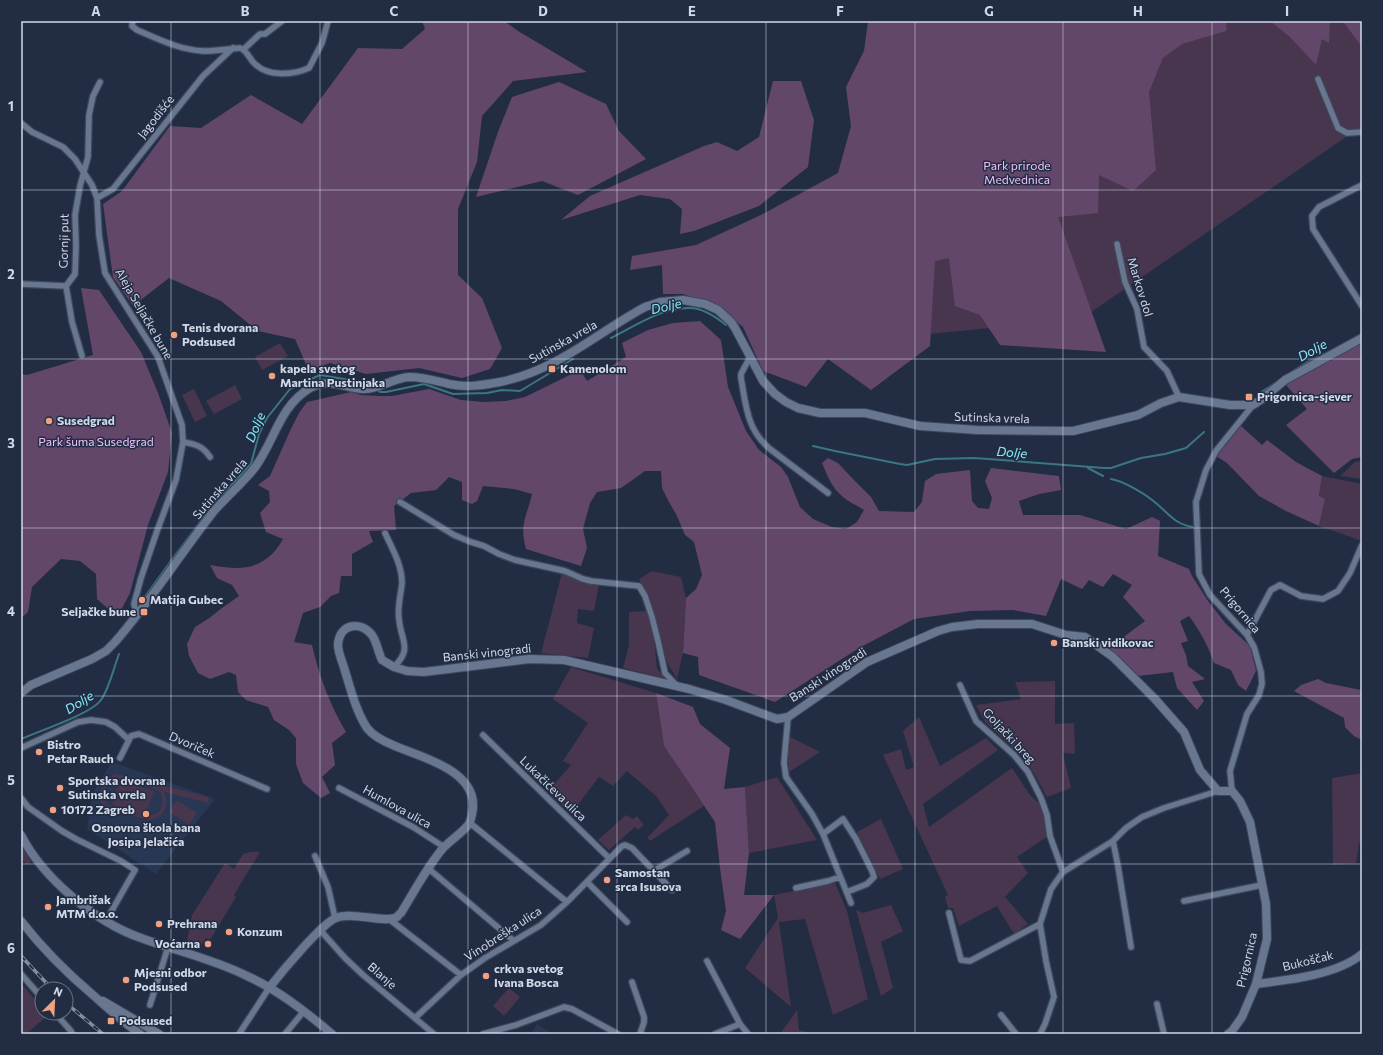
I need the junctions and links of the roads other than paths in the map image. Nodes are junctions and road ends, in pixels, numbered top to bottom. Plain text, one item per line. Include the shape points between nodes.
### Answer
1 (133, 21) edge
2 (282, 21) edge
3 (328, 21) edge
4 (232, 48) junction
5 (244, 49) junction
6 (1318, 79) dead end
7 (100, 82) dead end
8 (21, 123) edge
9 (1362, 132) edge
10 (84, 170) junction
11 (1362, 186) edge
12 (97, 198) junction
13 (1117, 244) dead end
14 (21, 284) edge
15 (66, 286) junction
16 (1362, 306) edge
17 (1362, 338) edge
18 (82, 356) dead end
19 (750, 357) junction
20 (1179, 397) junction
21 (1253, 405) junction
22 (183, 442) junction
23 (210, 457) dead end
24 (828, 493) dead end
25 (400, 502) dead end
26 (385, 533) dead end
27 (1362, 545) edge
28 (137, 615) junction
29 (1247, 635) junction
30 (394, 667) junction
31 (960, 685) dead end
32 (678, 686) junction
33 (21, 693) edge
34 (788, 717) junction
35 (483, 735) dead end
36 (129, 740) junction
37 (21, 748) edge
38 (120, 758) dead end
39 (339, 788) dead end
40 (267, 789) dead end
41 (1218, 791) junction
42 (1232, 791) junction
43 (21, 798) edge
44 (470, 823) junction
45 (823, 834) junction
46 (21, 835) edge
47 (1113, 841) junction
48 (444, 847) junction
49 (687, 851) dead end
50 (315, 856) dead end
51 (609, 858) junction
52 (429, 869) junction
53 (655, 870) junction
54 (1063, 872) junction
55 (840, 877) junction
56 (586, 882) junction
57 (1262, 885) junction
58 (796, 888) dead end
59 (672, 890) dead end
60 (847, 892) junction
61 (567, 902) junction
62 (1184, 902) dead end
63 (851, 903) dead end
64 (111, 912) dead end
65 (950, 913) dead end
66 (335, 918) junction
67 (389, 919) junction
68 (21, 921) edge
69 (627, 922) dead end
70 (1040, 924) junction
71 (320, 930) junction
72 (514, 941) junction
73 (168, 947) junction
74 (1131, 947) dead end
75 (1362, 954) edge
76 (707, 961) dead end
77 (21, 974) edge
78 (461, 975) junction
79 (632, 982) dead end
80 (1256, 984) junction
81 (268, 988) junction
82 (34, 989) edge
83 (94, 996) junction
84 (1157, 1004) dead end
85 (150, 1005) dead end
86 (304, 1011) junction
87 (1001, 1015) dead end
88 (415, 1018) junction
89 (62, 1021) edge
90 (740, 1024) junction
91 (72, 1034) edge
92 (140, 1034) edge
93 (159, 1034) edge
94 (239, 1034) edge
95 (285, 1034) edge
96 (332, 1034) edge
97 (434, 1034) edge
98 (483, 1034) edge
99 (618, 1034) edge
100 (640, 1034) edge
101 (715, 1034) edge
102 (748, 1034) edge
103 (1016, 1034) edge
104 (1040, 1034) edge
105 (1164, 1034) edge
106 (1228, 1034) edge

1 - 4 street via 132,26 137,30 177,46 205,51
2 - 5 street via 265,34 260,34
3 - 5 street via 318,53 306,70 274,73 262,70
4 - 5 street
4 - 12 street, Jagodišće via 203,76 113,189
6 - 9 street via 1338,128 1347,133
7 - 10 street, Gornji put via 93,96 89,116 88,157
8 - 10 street, Aleja Seljačke bune via 32,132 63,147
10 - 12 street, Aleja Seljačke bune
10 - 15 street, Gornji put via 75,215 75,274
11 - 16 street via 1319,207 1312,216 1314,229
12 - 22 street, Aleja Seljačke bune via 105,273 158,357 182,425
13 - 20 street, Markov dol via 1125,282 1138,309 1144,347 1167,371
14 - 15 street
15 - 18 street, Gornji put via 72,322
17 - 21 street via 1285,380
19 - 20 street, Sutinska vrela via 775,394 798,408 820,413 870,414 920,426 977,430 1073,431 1138,415
19 - 24 street via 741,378 754,432 766,446
19 - 28 street, Sutinska vrela via 731,322 718,310 699,302 674,300 645,307 550,366 500,382 465,386 411,377 368,389 334,383 319,384 292,402 255,468 215,511
20 - 21 street via 1230,405
21 - 29 street, Prigornica via 1216,451 1206,470 1196,502 1199,574 1210,595
22 - 23 street via 195,444 204,449
22 - 28 street, Aleja Seljačke bune via 176,480 139,584 134,604
25 - 32 street via 454,535 510,558 565,571 591,581 639,586 652,617 665,673
26 - 30 street via 397,560 402,581 398,618 405,651
27 - 29 street via 1350,573 1338,591 1323,599 1301,596 1280,585 1271,590
28 - 33 street via 115,642 101,654 30,685
29 - 42 street, Prigornica via 1254,647 1262,684 1259,695 1247,714 1230,772
30 - 32 street, Banski vinogradi via 424,672 529,659 564,660
30 - 44 street via 382,660 374,639 365,628 348,626 343,631 338,645 359,714 368,730 383,740 460,776 472,796
31 - 54 street, Goljački breg via 976,721 1014,755 1028,772 1047,815 1050,836
32 - 34 street, Banski vinogradi via 777,718
34 - 41 street, Banski vinogradi via 867,662 938,631 978,624 1032,624 1085,637 1113,657 1184,732 1200,770
34 - 45 street, Banski vinogradi via 784,763 786,777
35 - 51 street, Lukačićeva ulica
36 - 37 street via 115,726 91,720 78,722
36 - 38 street
36 - 40 street, Dvoriček via 131,736 139,734
39 - 48 street, Humlova ulica via 413,827
41 - 42 street
41 - 47 street via 1142,817
42 - 57 street, Prigornica via 1250,822
43 - 64 street via 28,807 62,831 135,870
44 - 48 street
44 - 61 street
45 - 55 street, Banski vinogradi
45 - 60 street via 843,819 872,871 874,877 867,884
46 - 73 street via 37,861 68,894 125,932
47 - 54 street
47 - 74 street
48 - 52 street
49 - 53 street
50 - 66 street via 328,887
51 - 53 street, Vinobreška ulica via 625,845 632,848
51 - 56 street, Vinobreška ulica
52 - 67 street via 401,913
52 - 72 street
53 - 59 street, Vinobreška ulica
54 - 70 street via 1051,889
55 - 58 street
55 - 60 street, Banski vinogradi
56 - 61 street, Vinobreška ulica
56 - 69 street
57 - 62 street
57 - 80 street, Prigornica via 1266,904 1267,939
60 - 63 street, Banski vinogradi
61 - 72 street, Vinobreška ulica via 538,927
65 - 70 street via 961,960 970,961
66 - 67 street via 346,915
66 - 71 street
67 - 78 street
68 - 83 street via 59,965
70 - 104 street via 1054,996
71 - 81 street
71 - 88 street, Blanje via 363,975
72 - 78 street, Vinobreška ulica
73 - 81 street via 232,969
73 - 85 street
75 - 80 street, Bukoščak via 1348,963 1326,971
76 - 90 street
77 - 82 street
78 - 88 street, Vinobreška ulica
79 - 100 street via 644,1017
80 - 106 street, Prigornica via 1242,1017
81 - 86 street
81 - 94 street
83 - 92 street via 116,1017
83 - 93 street
84 - 105 street
86 - 95 street
86 - 96 street
87 - 103 street
88 - 97 street, Blanje
89 - 91 street
90 - 101 street
90 - 102 street
98 - 99 street via 564,1007

